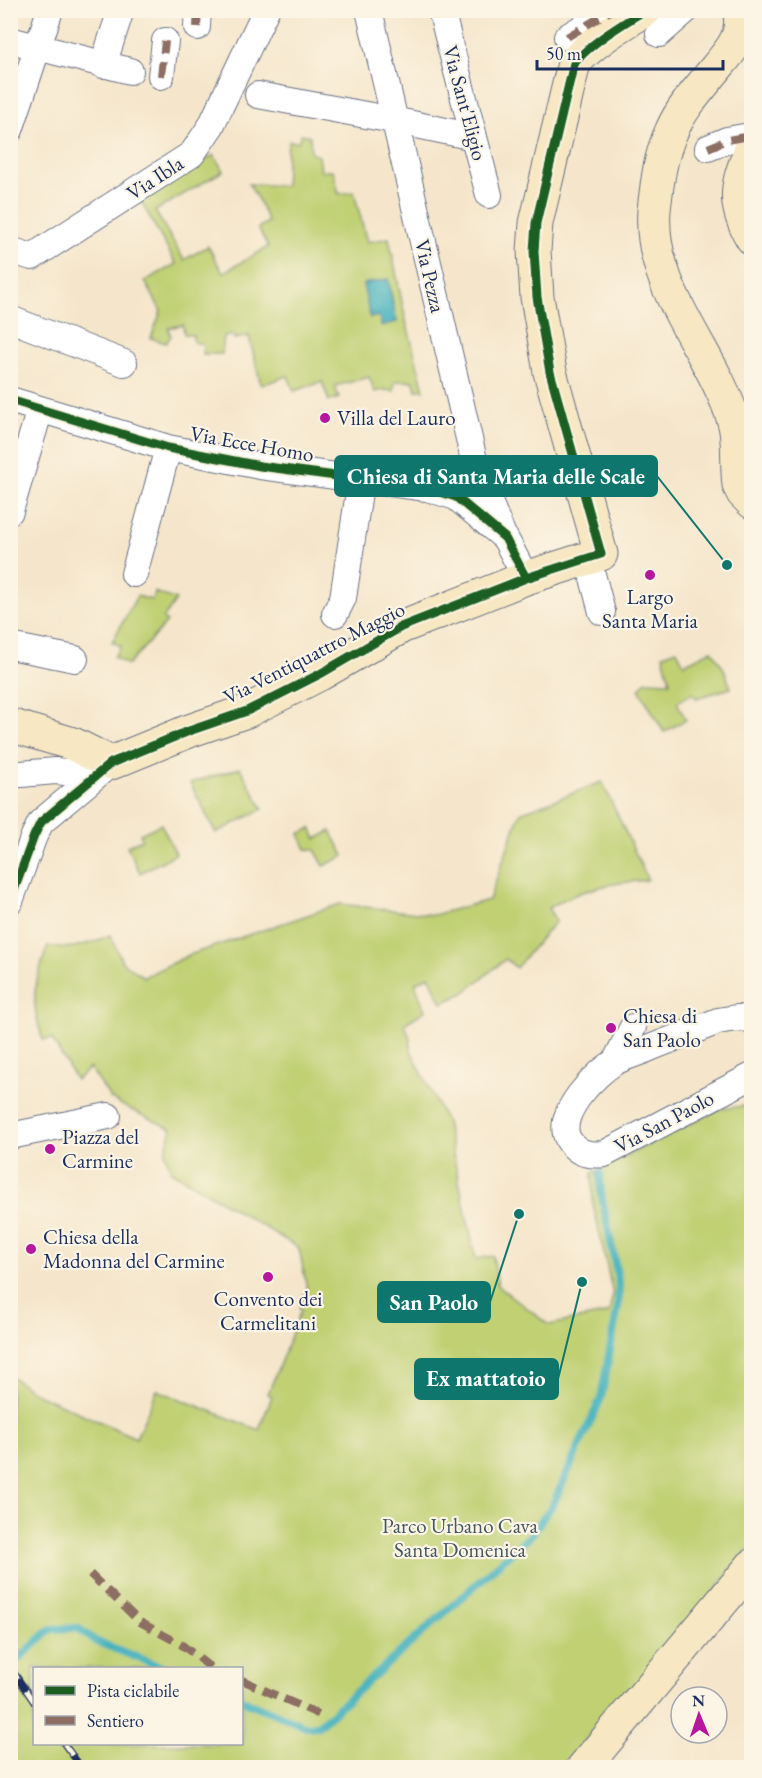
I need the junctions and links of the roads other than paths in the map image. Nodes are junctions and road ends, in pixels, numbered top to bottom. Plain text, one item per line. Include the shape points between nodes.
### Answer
1 (50, 10) edge
2 (121, 10) edge
3 (266, 10) edge
4 (369, 10) edge
5 (441, 10) edge
6 (612, 10) edge
7 (686, 10) edge
8 (739, 10) edge
9 (652, 22) edge
10 (567, 37) dead end
11 (10, 40) edge
12 (165, 41) dead end
13 (37, 47) junction
14 (103, 65) junction
15 (130, 70) dead end
16 (161, 76) dead end
17 (258, 94) dead end
18 (393, 120) junction
19 (10, 129) edge
20 (474, 137) junction
21 (748, 142) edge
22 (708, 148) dead end
23 (489, 195) dead end
24 (752, 238) edge
25 (10, 250) edge
26 (10, 319) edge
27 (124, 363) dead end
28 (10, 400) edge
29 (40, 409) junction
30 (168, 448) junction
31 (361, 479) junction
32 (752, 502) edge
33 (10, 511) edge
34 (505, 538) junction
35 (594, 557) junction
36 (134, 574) dead end
37 (526, 578) junction
38 (602, 612) dead end
39 (335, 614) dead end
40 (10, 646) edge
41 (75, 659) dead end
42 (10, 725) edge
43 (103, 769) junction
44 (10, 775) edge
45 (10, 901) edge
46 (752, 1019) edge
47 (633, 1028) dead end
48 (615, 1062) junction
49 (752, 1076) edge
50 (108, 1116) dead end
51 (10, 1136) edge
52 (752, 1566) edge
53 (584, 1767) edge

1 - 13 street
2 - 14 street
3 - 25 street, Via Ibla via 211,126 192,154 32,257
4 - 18 street, Via Pezza
5 - 20 street, Via Sant'Eligio
6 - 10 street
7 - 9 street
8 - 32 street via 740,33 733,47 672,130 660,167 654,213 662,273 716,375 735,423 739,485
9 - 35 street via 600,39 574,63 535,232 537,297 550,372
11 - 13 street
12 - 16 street
13 - 14 street
13 - 19 street
14 - 15 street
17 - 18 street
18 - 20 street
18 - 34 street, Via Pezza via 477,473
20 - 23 street, Via Sant'Eligio
21 - 22 street via 727,141
21 - 24 street via 737,198 742,221
26 - 27 street
28 - 29 street, Via Ecce Homo
29 - 30 street, Via Ecce Homo
29 - 33 street
30 - 31 street, Via Ecce Homo via 260,466
30 - 36 street
31 - 34 street, Via Ecce Homo via 427,488 456,497
31 - 39 street via 343,598
34 - 37 street, Via Ecce Homo
35 - 37 street, Via Ventiquattro Maggio
35 - 38 street
37 - 43 street, Via Ventiquattro Maggio via 401,627 247,711 189,730
40 - 41 street
42 - 43 street via 73,744
43 - 44 street
43 - 45 street via 41,822
46 - 48 street via 718,1021
47 - 48 street
48 - 49 street, Via San Paolo via 586,1088 567,1114 566,1133 576,1149 585,1154 604,1154
50 - 51 street
52 - 53 street

